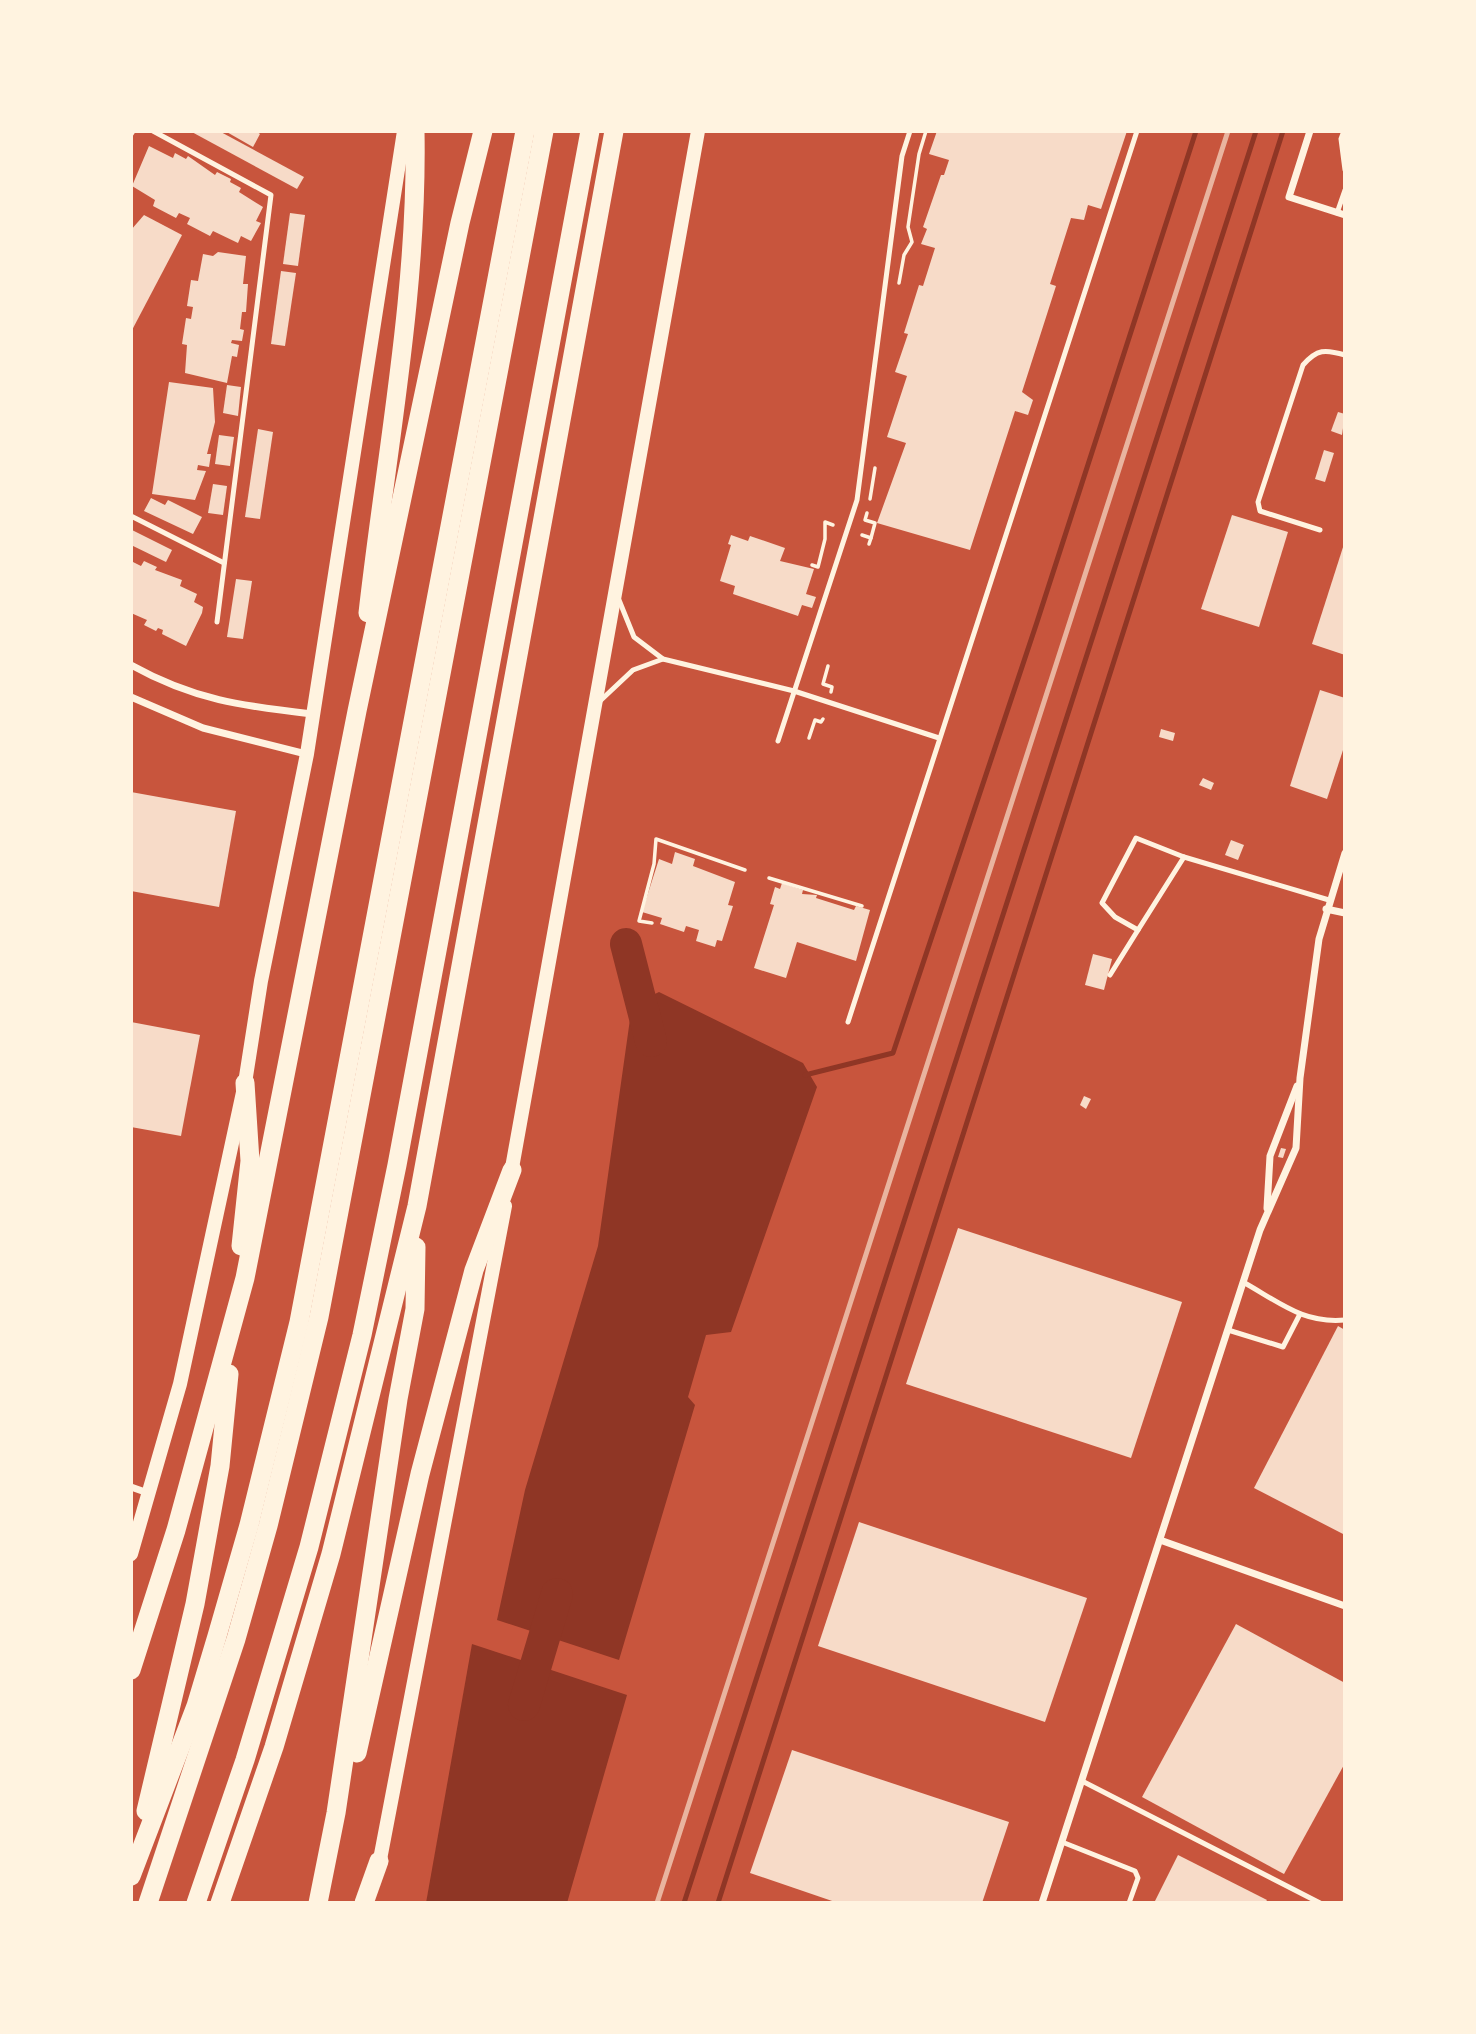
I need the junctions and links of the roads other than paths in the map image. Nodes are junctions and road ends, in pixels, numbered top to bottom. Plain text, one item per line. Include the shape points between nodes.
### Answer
1 (153, 131) edge
2 (404, 131) edge
3 (415, 131) edge
4 (483, 131) edge
5 (525, 131) edge
6 (544, 131) edge
7 (590, 131) edge
8 (614, 131) edge
9 (698, 131) edge
10 (910, 131) edge
11 (1137, 131) edge
12 (1310, 131) edge
13 (1344, 131) edge
14 (1345, 170) edge
15 (1345, 190) edge
16 (1341, 214) edge
17 (1345, 355) edge
18 (131, 516) edge
19 (1320, 530) dead end
20 (224, 563) junction
21 (616, 593) junction
22 (217, 622) dead end
23 (663, 659) junction
24 (131, 665) edge
25 (794, 691) junction
26 (131, 697) edge
27 (595, 706) junction
28 (357, 711) junction
29 (312, 714) junction
30 (939, 738) junction
31 (778, 741) dead end
32 (307, 754) junction
33 (1345, 853) edge
34 (1185, 857) junction
35 (1329, 900) junction
36 (1326, 909) junction
37 (1345, 913) edge
38 (1138, 930) junction
39 (1110, 975) dead end
40 (848, 1022) dead end
41 (1300, 1079) junction
42 (245, 1083) junction
43 (512, 1170) junction
44 (417, 1206) junction
45 (1266, 1212) junction
46 (1243, 1282) junction
47 (1300, 1314) junction
48 (1345, 1320) edge
49 (1228, 1330) junction
50 (131, 1487) edge
51 (149, 1493) junction
52 (135, 1525) edge
53 (1160, 1540) junction
54 (131, 1554) edge
55 (1345, 1606) edge
56 (131, 1670) edge
57 (1082, 1781) junction
58 (336, 1813) junction
59 (1062, 1842) junction
60 (379, 1861) junction
61 (132, 1873) edge
62 (148, 1903) edge
63 (196, 1903) edge
64 (220, 1903) edge
65 (318, 1903) edge
66 (364, 1903) edge
67 (373, 1903) edge
68 (1042, 1903) edge
69 (1129, 1903) edge
70 (1320, 1903) edge

1 - 20 lane via 271,195
2 - 29 main road
3 - 28 highway via 416,176 398,389
4 - 28 highway
5 - 61 highway via 296,1335 217,1636
6 - 62 highway via 319,1317 236,1639
7 - 63 highway via 362,1335 280,1648
8 - 44 highway
9 - 21 main road
10 - 25 lane via 902,156 857,500
11 - 30 lane
12 - 16 street via 1289,197
13 - 14 lane
15 - 16 lane
17 - 19 lane via 1326,349 1314,353 1303,365 1258,502 1260,511
18 - 20 lane
20 - 22 lane
21 - 23 lane via 634,637
21 - 27 main road
23 - 25 lane
23 - 27 lane via 633,670
24 - 29 street via 209,700
25 - 30 lane
25 - 31 lane
26 - 32 street via 203,728
27 - 43 main road
28 - 56 highway via 245,1278 176,1530
29 - 32 main road
30 - 40 lane
32 - 42 main road
33 - 35 street
34 - 35 lane
34 - 38 lane
34 - 38 lane via 1136,838 1102,903
35 - 36 street
36 - 37 street
36 - 41 street
38 - 39 lane
41 - 45 street via 1273,1142
41 - 45 street via 1296,1148
42 - 51 main road via 180,1384
42 - 61 highway via 250,1161 220,1466 195,1604
43 - 58 highway via 474,1270 420,1474 357,1755
43 - 60 main road
44 - 58 highway via 415,1309
44 - 64 highway via 331,1555 274,1747
45 - 46 street
46 - 47 lane
46 - 49 street
47 - 48 lane via 1320,1322
47 - 49 lane via 1283,1347
49 - 53 street
50 - 51 street
51 - 52 main road
52 - 54 main road
53 - 55 street
53 - 57 street
57 - 59 street
57 - 70 lane
58 - 65 highway
59 - 68 street
59 - 69 lane via 1135,1871 1138,1878
60 - 66 highway
60 - 67 main road

